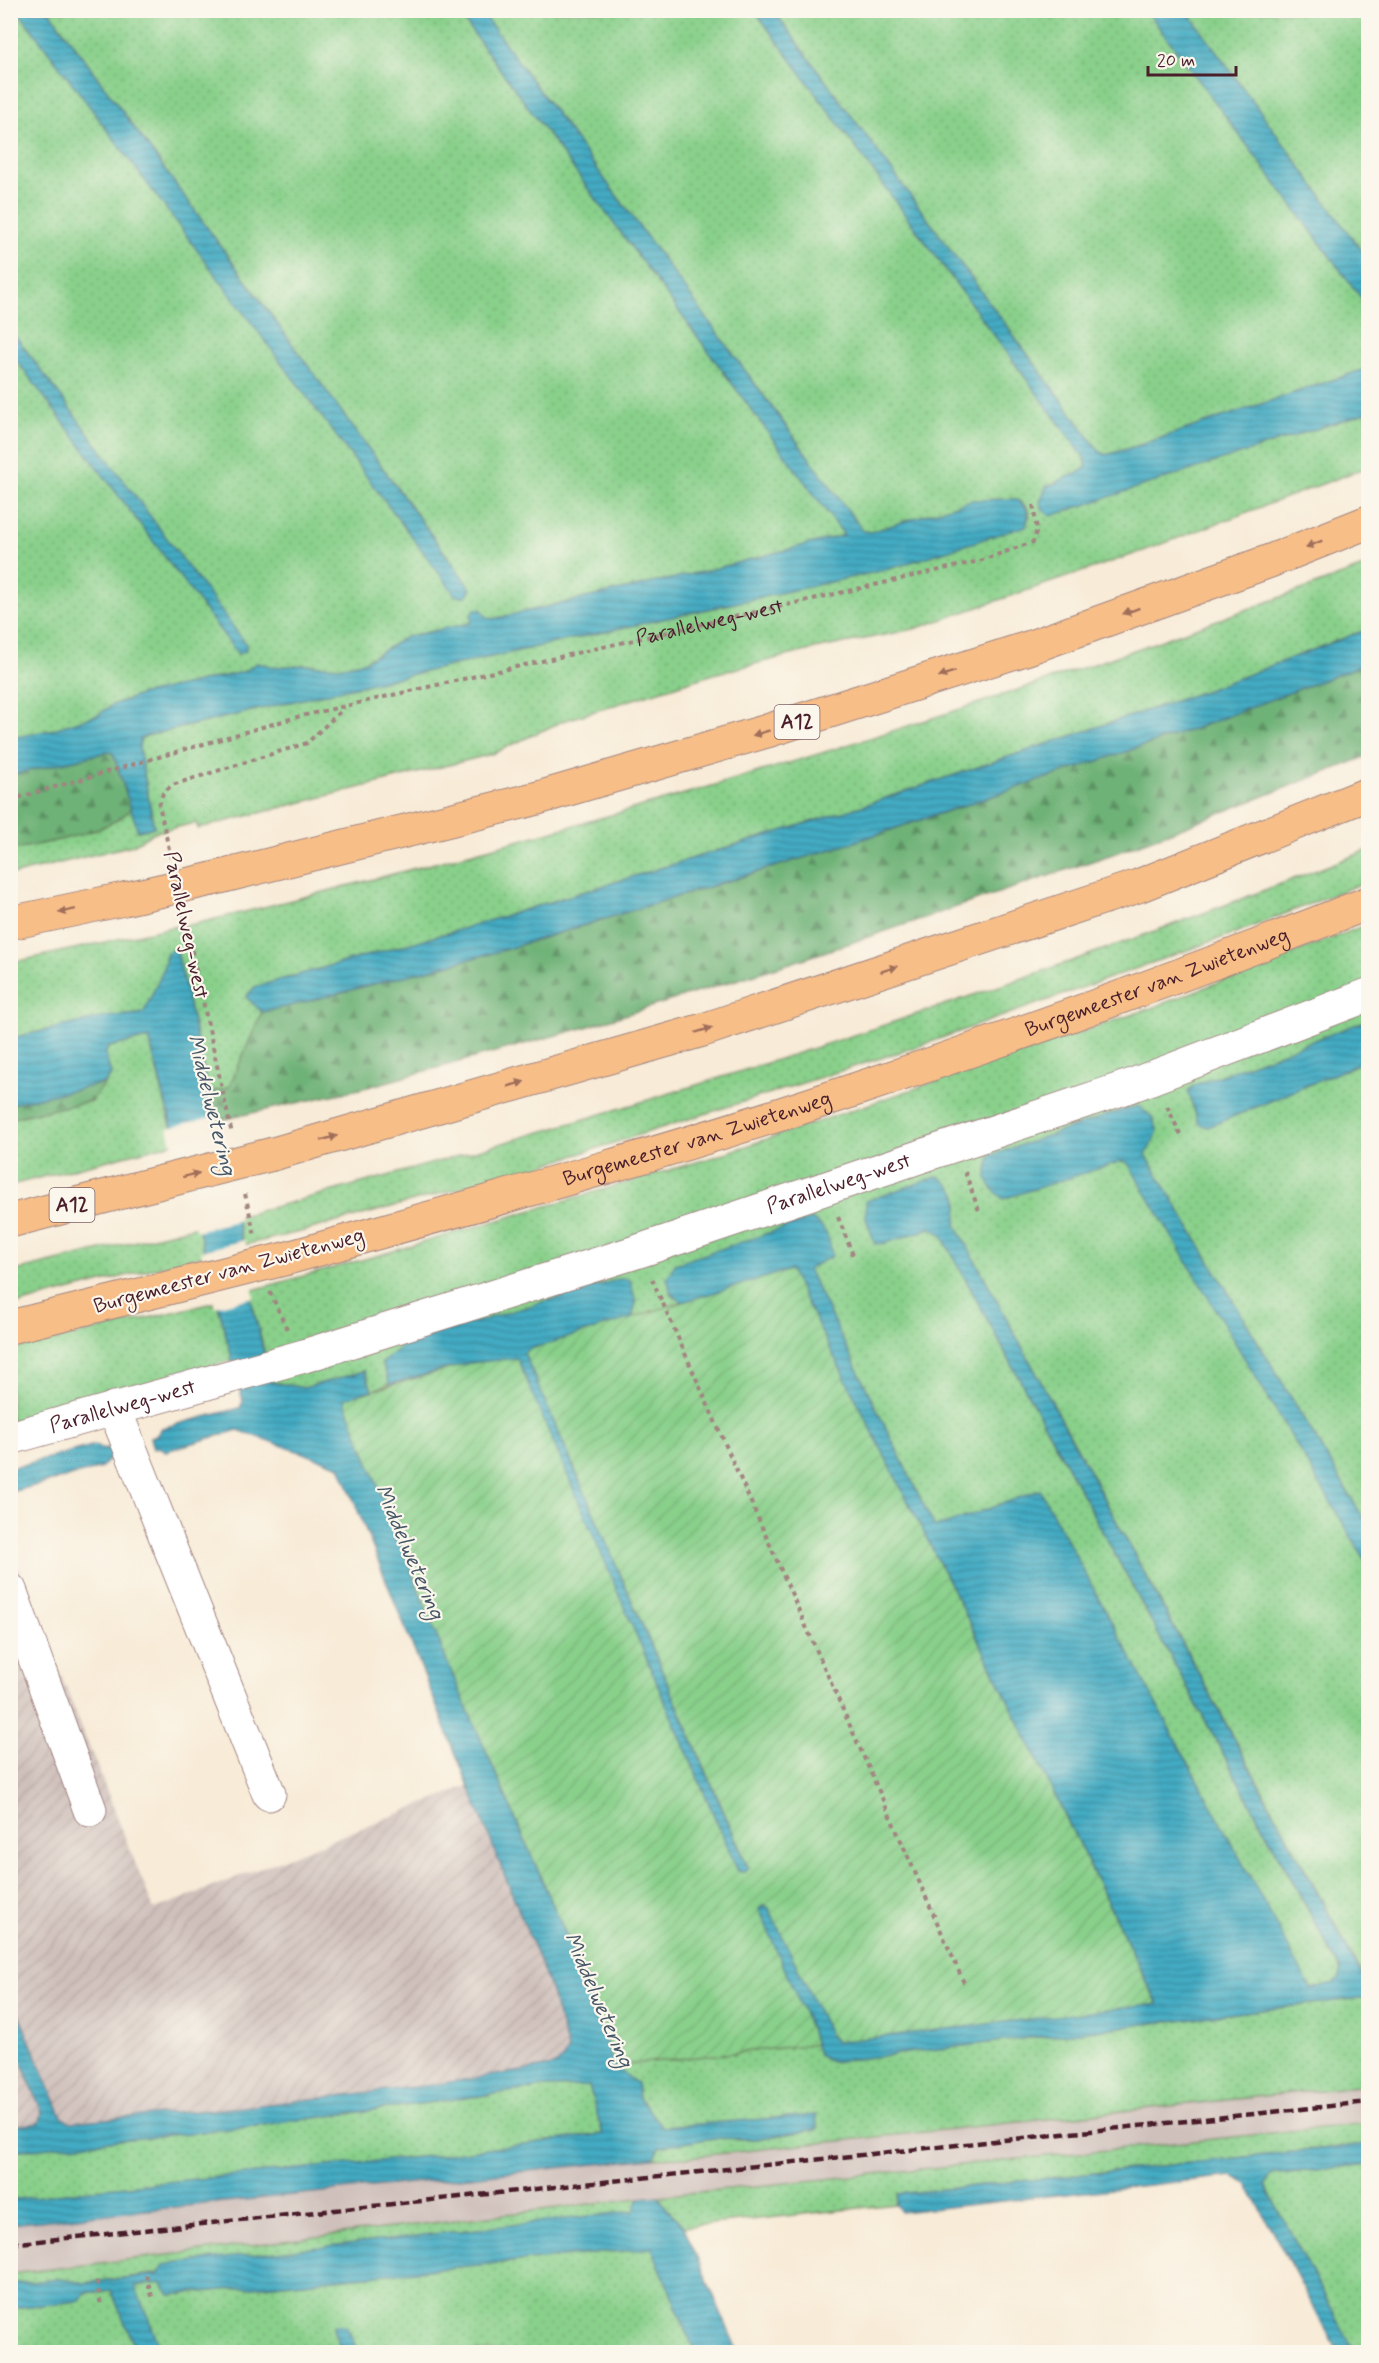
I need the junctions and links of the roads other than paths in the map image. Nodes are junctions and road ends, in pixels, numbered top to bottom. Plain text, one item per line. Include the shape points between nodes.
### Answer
1 (1368, 522) edge
2 (1368, 794) edge
3 (1368, 903) edge
4 (10, 923) edge
5 (1368, 995) edge
6 (10, 1221) edge
7 (10, 1328) edge
8 (114, 1408) junction
9 (10, 1438) edge
10 (10, 1590) edge
11 (269, 1794) dead end
12 (90, 1810) dead end

1 -> 4 main road, A12, bridge via 1028,648 767,731 538,798 212,879
6 -> 2 main road, A12, bridge via 273,1154 703,1030 1138,886
3 - 7 main road, Burgemeester van Zwietenweg, bridge via 1070,1015 814,1103 288,1258
5 - 8 street, Parallelweg-west via 1130,1086 639,1251 294,1359
8 - 9 street, Parallelweg-west
8 - 11 street
10 - 12 street

